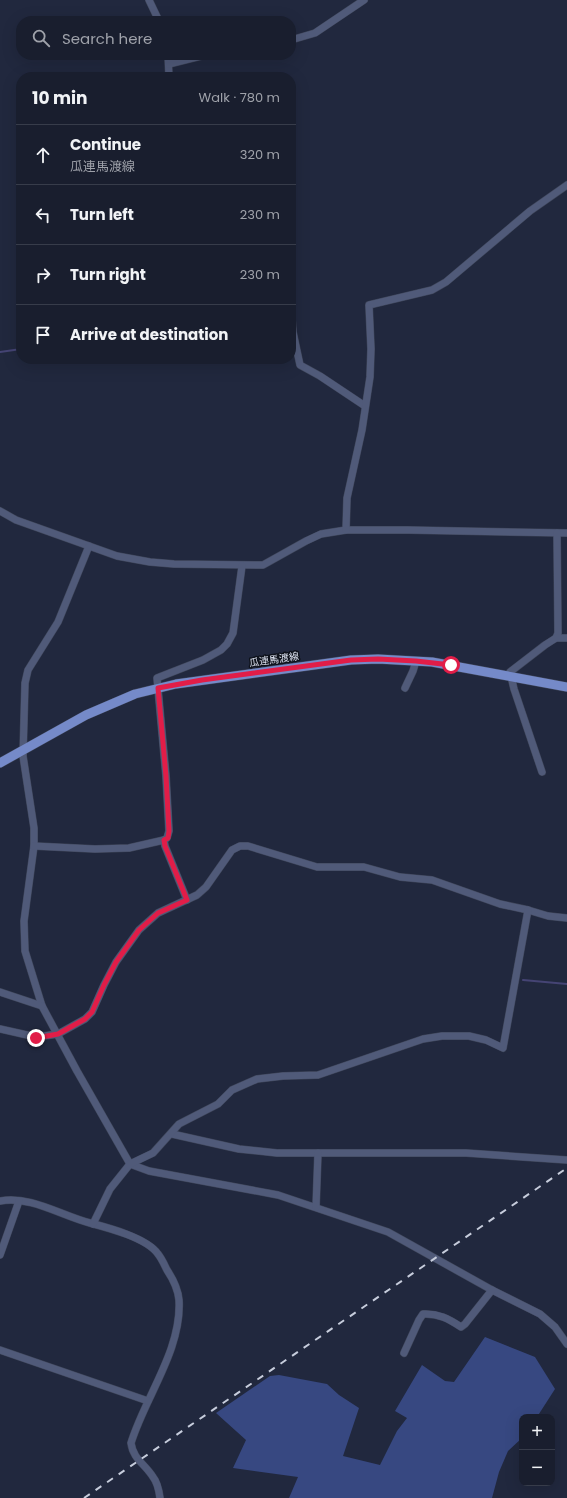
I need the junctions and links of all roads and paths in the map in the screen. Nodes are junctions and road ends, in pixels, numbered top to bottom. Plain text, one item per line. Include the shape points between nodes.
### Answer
1 (149, 0) edge
2 (364, 0) edge
3 (157, 16) edge
4 (296, 39) edge
5 (169, 60) edge
6 (185, 60) edge
7 (169, 64) junction
8 (169, 72) edge
9 (567, 185) edge
10 (296, 346) edge
11 (365, 406) junction
12 (0, 511) edge
13 (346, 530) junction
14 (557, 532) junction
15 (567, 533) edge
16 (89, 546) junction
17 (242, 566) junction
18 (556, 638) junction
19 (567, 638) edge
20 (416, 661) junction
21 (512, 676) junction
22 (567, 687) edge
23 (158, 688) junction
24 (405, 688) dead end
25 (24, 750) junction
26 (0, 763) edge
27 (542, 772) dead end
28 (164, 840) junction
29 (34, 846) junction
30 (187, 900) junction
31 (528, 910) junction
32 (567, 918) edge
33 (0, 992) edge
34 (42, 1006) junction
35 (0, 1029) edge
36 (58, 1034) junction
37 (172, 1134) junction
38 (318, 1154) junction
39 (567, 1160) edge
40 (130, 1164) junction
41 (0, 1201) edge
42 (19, 1201) junction
43 (316, 1207) junction
44 (93, 1224) junction
45 (0, 1255) edge
46 (492, 1290) junction
47 (567, 1344) edge
48 (0, 1350) edge
49 (404, 1353) dead end
50 (148, 1401) junction
51 (160, 1498) edge

1 - 3 street
2 - 4 street via 315,33
5 - 7 street
6 - 7 street
7 - 8 street
9 - 11 street via 530,211 446,282 432,290 369,306 370,377
10 - 11 street via 300,365
11 - 13 street via 348,498
12 - 16 street via 16,520
13 - 14 street
13 - 17 street via 316,536 263,565
14 - 15 street
14 - 18 street
16 - 17 street via 116,556 150,562
16 - 25 street via 58,622 28,670 25,682
17 - 23 street via 233,633 227,644 203,660 157,678
18 - 19 street
18 - 21 street via 510,672
20 - 21 main road, 瓜連馬渡線
20 - 23 main road, 瓜連馬渡線 via 351,660
20 - 24 street
21 - 22 main road, 瓜連馬渡線
21 - 27 street via 514,690
23 - 25 main road, 瓜連馬渡線 via 107,705
23 - 28 street via 169,831 168,838
25 - 26 main road, 瓜連馬渡線
25 - 29 street via 23,766 34,828
28 - 29 street via 129,848
28 - 30 street
29 - 34 street via 24,921 26,951
30 - 31 street via 206,887 232,850 248,846 317,867 364,867 400,877 432,880 500,904
30 - 36 street via 158,913 139,930 116,962 92,1012 85,1019
31 - 32 street
31 - 37 street via 503,1048 469,1036 442,1036 423,1039 318,1075 258,1079 232,1090 218,1104 179,1124
33 - 34 street
34 - 36 street
35 - 36 street via 36,1038
36 - 40 street
37 - 38 street via 239,1149
37 - 40 street via 153,1153
38 - 39 street via 466,1153
38 - 43 street
40 - 43 street via 149,1171 278,1195
40 - 44 street via 110,1189
41 - 42 street
42 - 44 street via 38,1204
42 - 45 street
43 - 46 street via 388,1232
44 - 50 street via 124,1233 148,1244 158,1253 174,1281 179,1299 178,1319 171,1349
46 - 47 street via 540,1314 555,1327
46 - 49 street via 461,1327 448,1318 431,1313 423,1314
48 - 50 street
50 - 51 street via 131,1443 139,1461 155,1478

